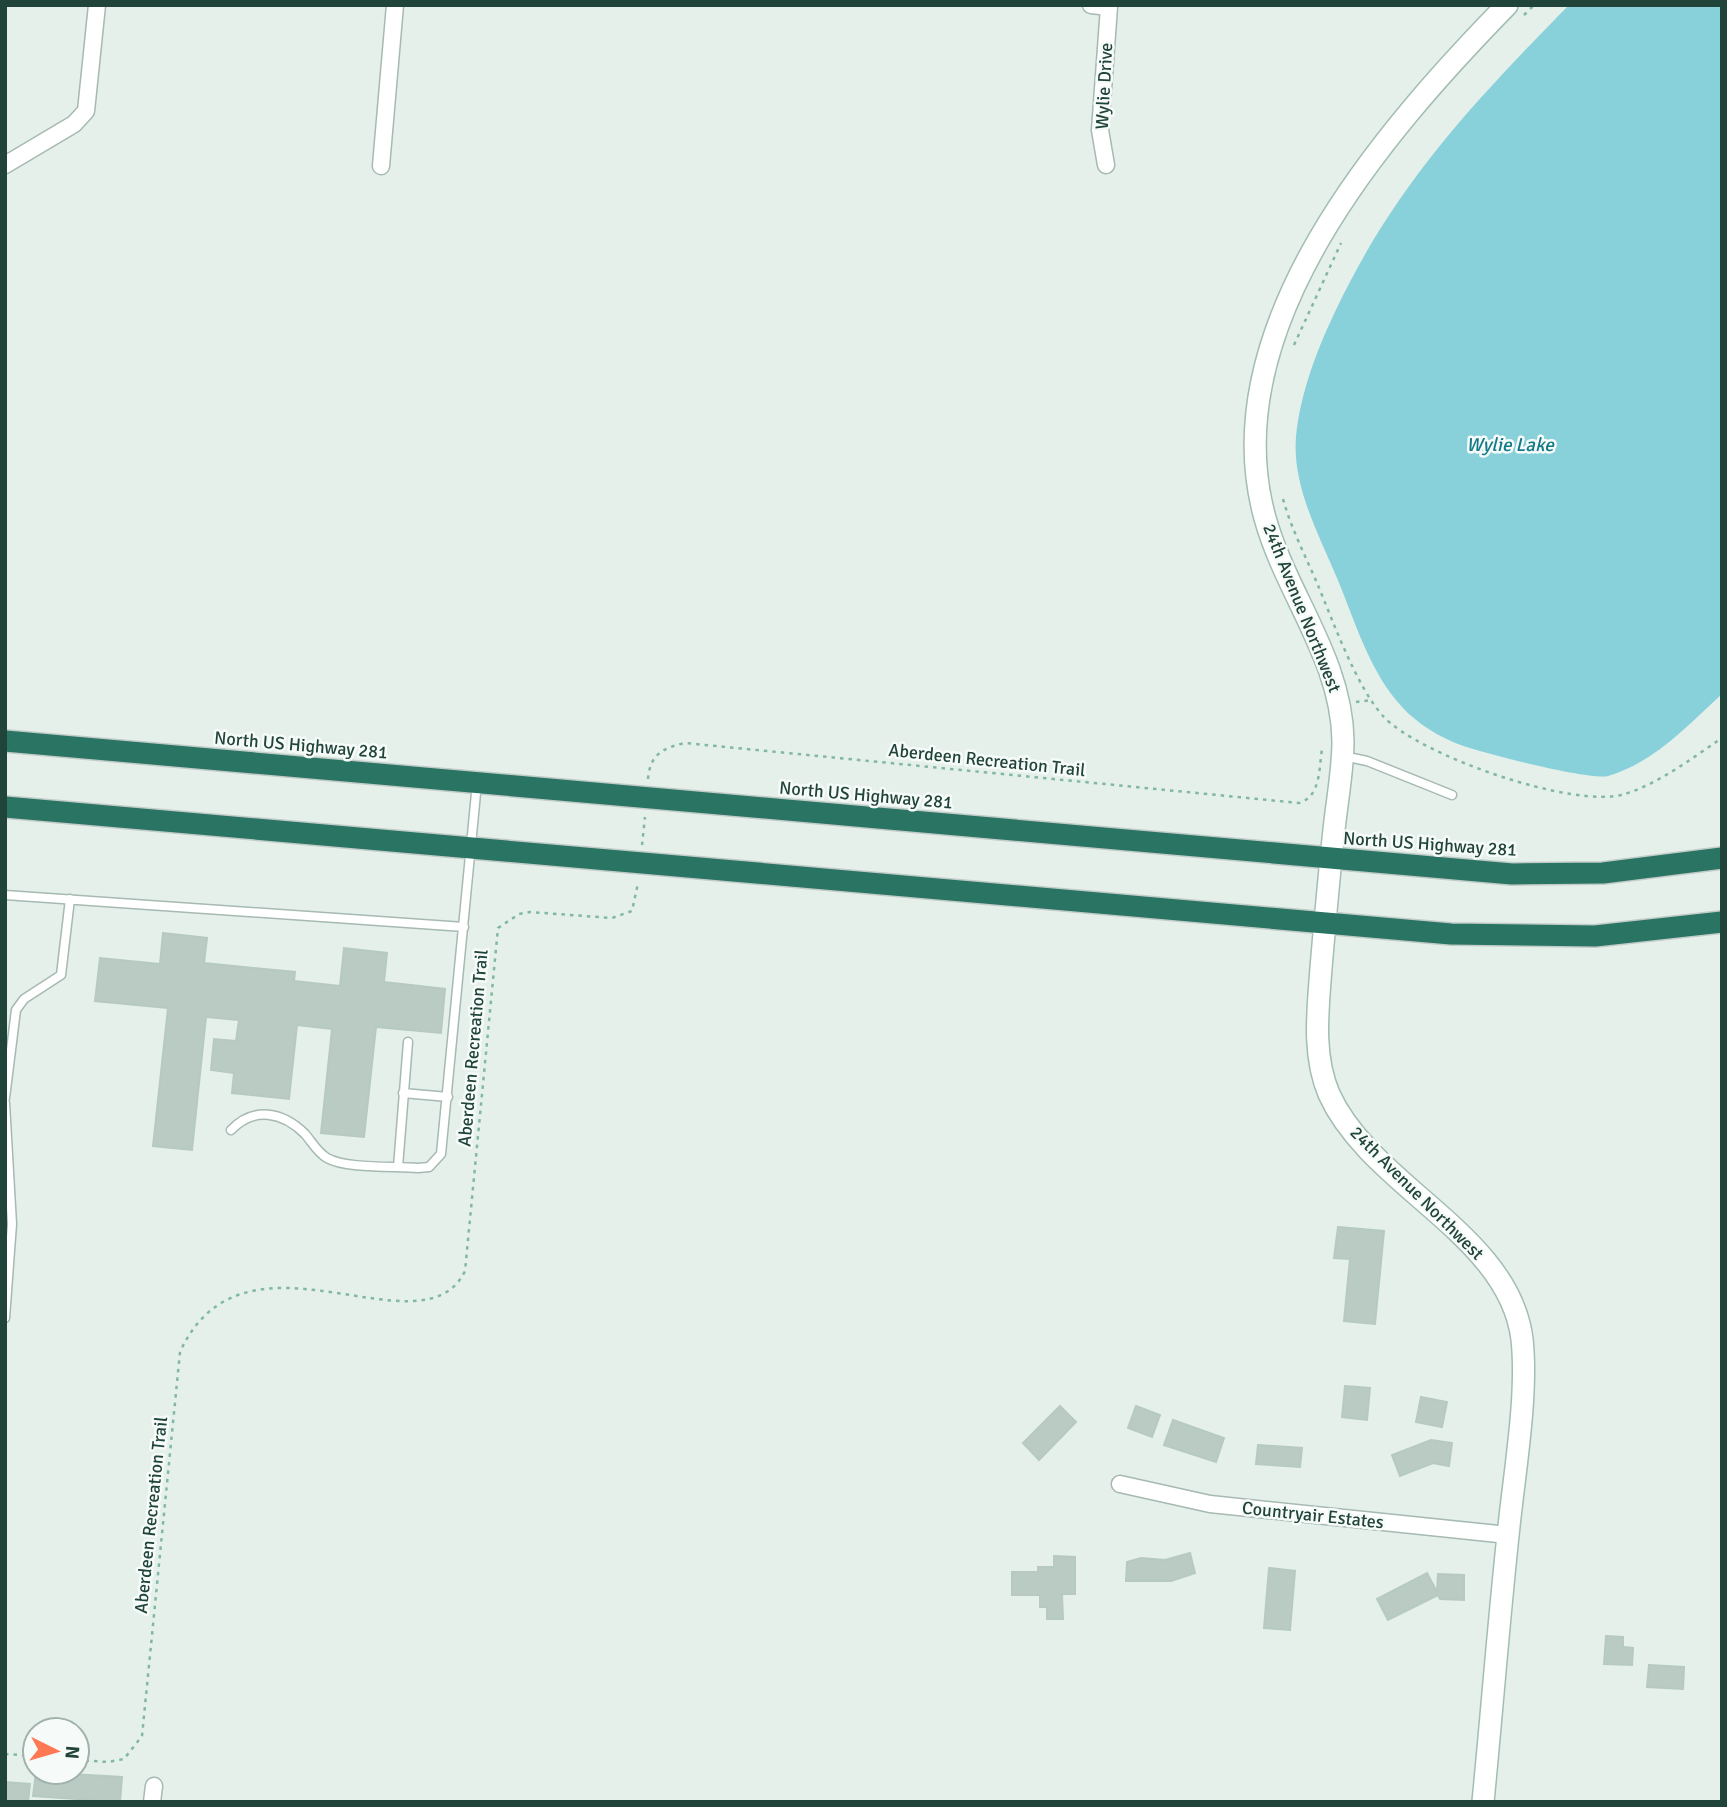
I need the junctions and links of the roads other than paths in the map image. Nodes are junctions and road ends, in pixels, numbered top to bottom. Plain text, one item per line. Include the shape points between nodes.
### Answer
1 (97, 5) edge
2 (395, 5) edge
3 (1091, 5) edge
4 (1109, 7) edge
5 (1513, 13) edge
6 (5, 165) edge
7 (1107, 165) dead end
8 (381, 166) dead end
9 (5, 741) edge
10 (1342, 756) junction
11 (477, 783) junction
12 (1452, 795) dead end
13 (5, 807) edge
14 (471, 848) junction
15 (1722, 858) edge
16 (1331, 860) junction
17 (5, 895) edge
18 (69, 900) junction
19 (1722, 922) edge
20 (1325, 924) junction
21 (464, 927) junction
22 (408, 1042) dead end
23 (403, 1093) junction
24 (448, 1097) junction
25 (5, 1100) edge
26 (231, 1130) dead end
27 (398, 1167) junction
28 (5, 1318) edge
29 (1120, 1484) dead end
30 (1508, 1535) junction
31 (1483, 1802) edge

1 - 6 street via 86,111 74,124
2 - 8 street
3 - 4 street
4 - 7 street, Wylie Drive via 1100,130
5 - 10 main road, 24th Avenue Northwest via 1402,118 1324,230 1275,337 1257,403 1255,471 1264,515 1322,649 1340,703
9 - 11 highway, North US Highway 281
10 - 12 lane via 1367,761
10 - 16 main road, 24th Avenue Northwest
11 - 14 lane
11 - 16 highway, North US Highway 281
13 - 14 highway
14 - 20 highway
14 - 21 lane
15 - 16 highway, North US Highway 281 via 1602,873 1512,874
16 - 20 main road, 24th Avenue Northwest
17 - 18 lane
18 - 21 lane
18 - 25 lane via 61,975 24,999 16,1010
19 - 20 highway via 1595,936 1505,937
20 - 30 main road, 24th Avenue Northwest via 1317,1023 1321,1072 1330,1096 1360,1140 1489,1265 1509,1297 1519,1326 1522,1379
21 - 24 lane
22 - 23 lane
23 - 24 lane
23 - 27 lane
24 - 27 lane via 441,1154 429,1167
25 - 28 lane via 12,1224
26 - 27 lane via 240,1120 261,1113 280,1116 295,1124 327,1159
29 - 30 street, Countryair Estates via 1210,1504
30 - 31 main road, 24th Avenue Northwest

